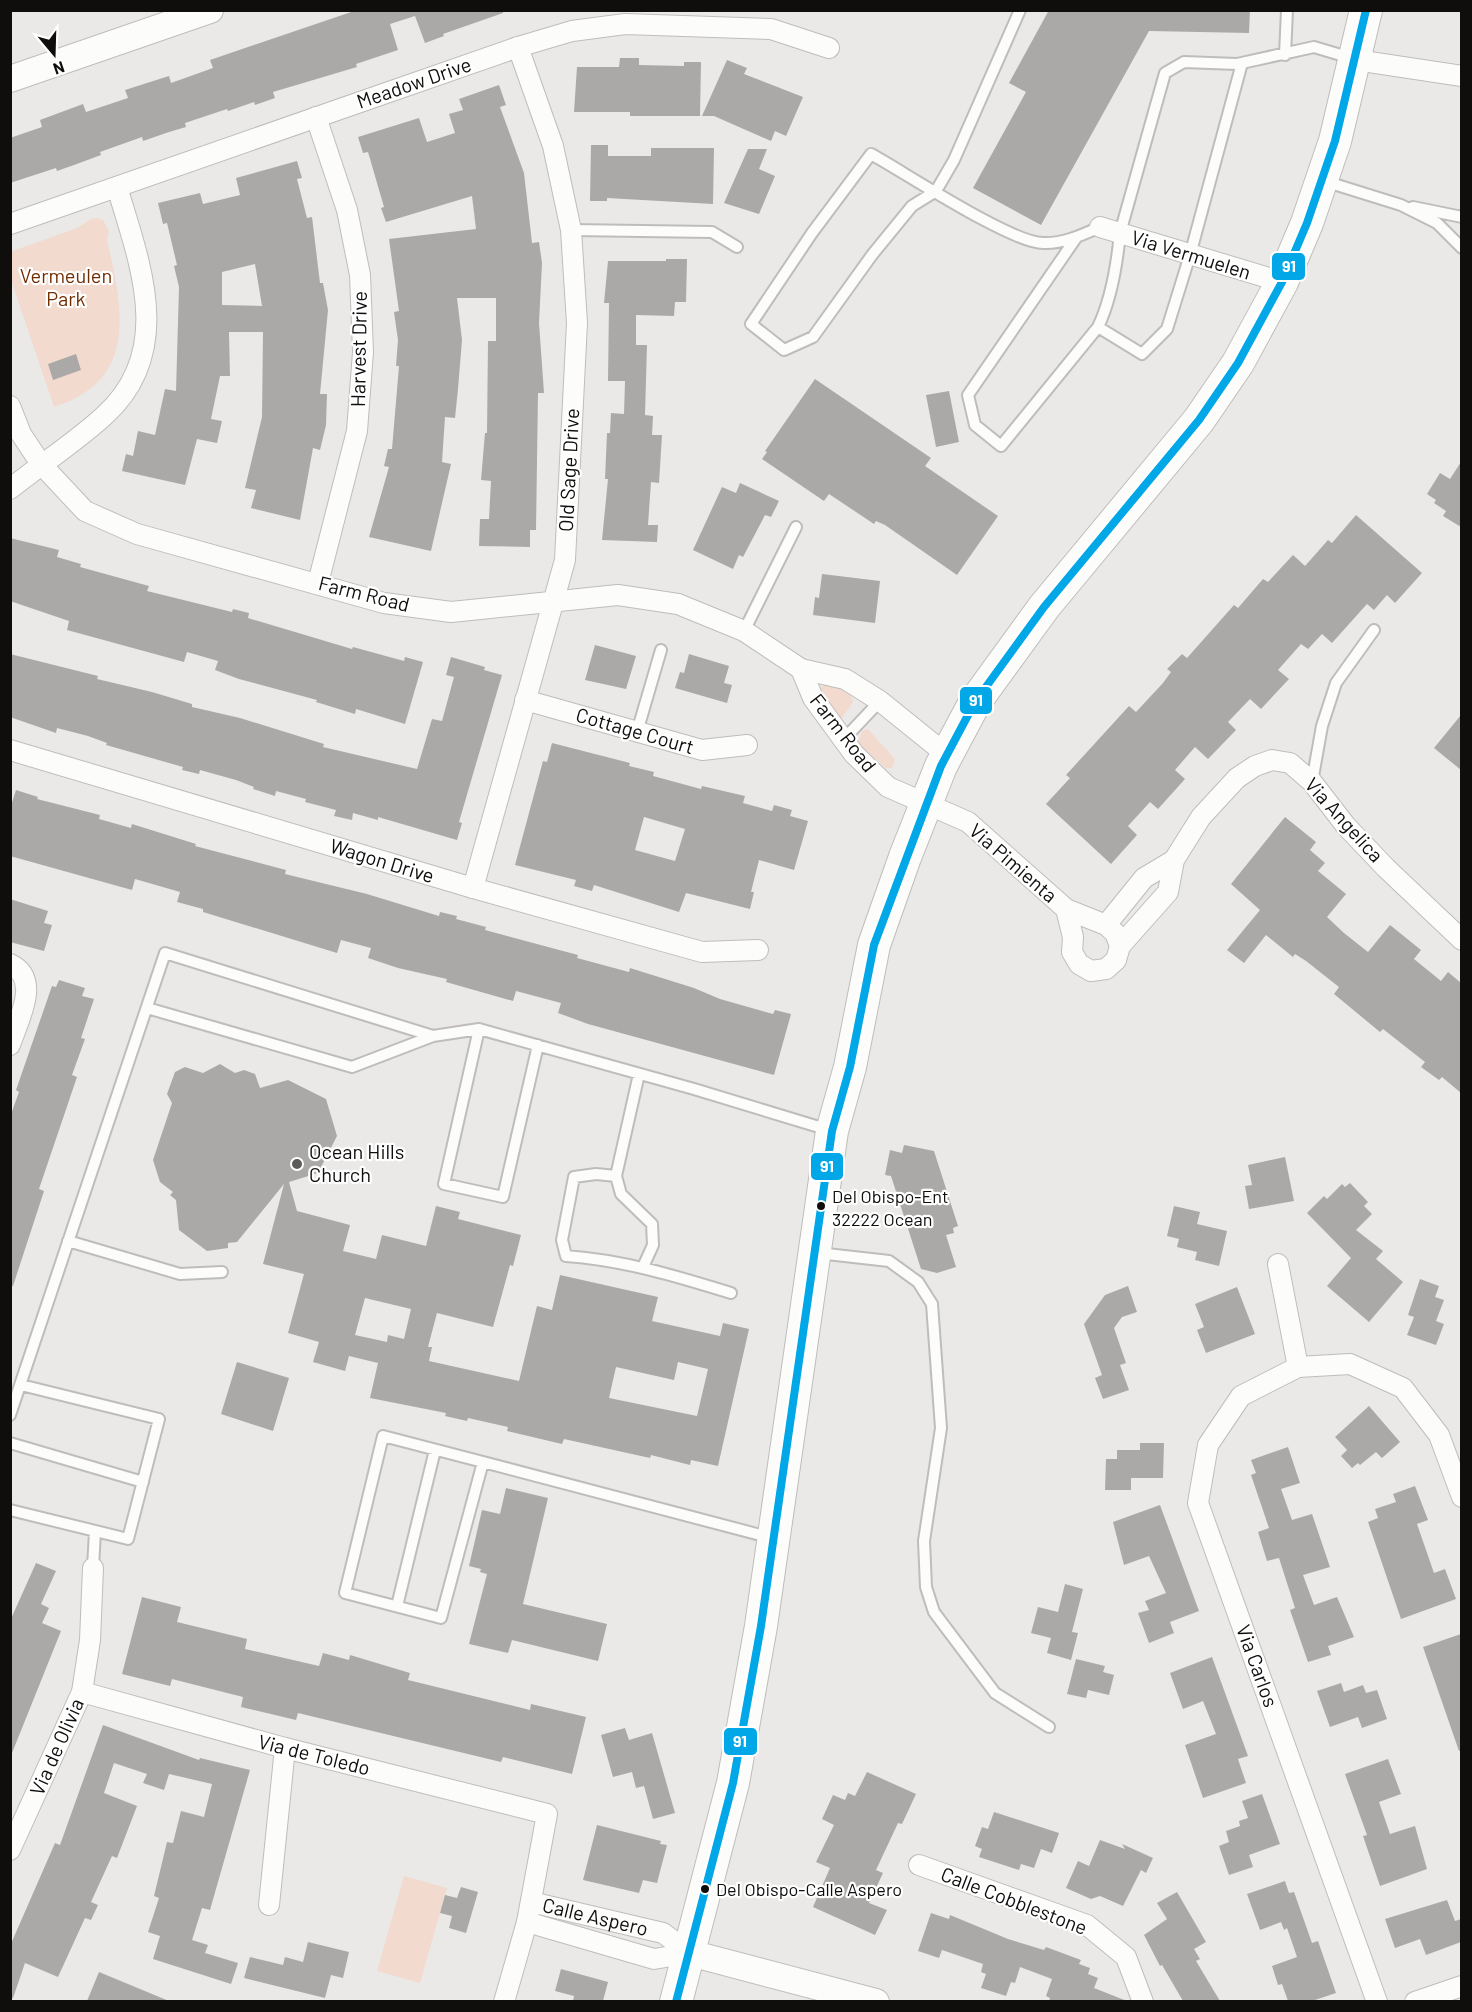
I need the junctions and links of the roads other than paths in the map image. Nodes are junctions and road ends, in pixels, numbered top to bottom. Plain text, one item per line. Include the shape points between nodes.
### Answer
1 (210, 10) edge
2 (1020, 10) edge
3 (1287, 10) edge
4 (1366, 10) edge
5 (518, 47) junction
6 (829, 48) dead end
7 (1285, 55) junction
8 (1356, 60) junction
9 (1242, 63) junction
10 (1461, 76) edge
11 (10, 79) edge
12 (316, 117) junction
13 (1321, 180) junction
14 (117, 187) junction
15 (936, 191) junction
16 (1401, 205) junction
17 (1461, 217) edge
18 (10, 224) edge
19 (1100, 227) joint
20 (571, 230) junction
21 (1120, 233) junction
22 (1076, 238) junction
23 (737, 247) dead end
24 (1461, 248) edge
25 (1190, 255) junction
26 (1282, 282) junction
27 (1098, 327) junction
28 (10, 406) edge
29 (41, 464) junction
30 (10, 489) edge
31 (796, 527) dead end
32 (318, 583) junction
33 (553, 600) junction
34 (1374, 630) dead end
35 (744, 631) junction
36 (661, 650) dead end
37 (801, 669) junction
38 (525, 700) junction
39 (880, 702) junction
40 (637, 732) junction
41 (844, 739) junction
42 (747, 745) dead end
43 (10, 750) edge
44 (946, 755) junction
45 (1312, 782) junction
46 (926, 806) junction
47 (1174, 860) junction
48 (473, 888) junction
49 (1066, 909) junction
50 (1106, 925) junction
51 (1461, 940) edge
52 (1120, 946) junction
53 (758, 951) dead end
54 (10, 964) edge
55 (147, 1008) junction
56 (479, 1029) junction
57 (433, 1036) junction
58 (10, 1045) edge
59 (538, 1045) junction
60 (639, 1074) junction
61 (832, 1131) junction
62 (616, 1176) junction
63 (68, 1241) junction
64 (814, 1253) junction
65 (1278, 1264) dead end
66 (643, 1267) junction
67 (222, 1272) dead end
68 (730, 1293) dead end
69 (1298, 1367) junction
70 (21, 1384) junction
71 (10, 1415) edge
72 (10, 1443) edge
73 (435, 1450) junction
74 (483, 1462) junction
75 (143, 1482) junction
76 (1461, 1497) edge
77 (10, 1510) edge
78 (95, 1531) junction
79 (773, 1538) junction
80 (93, 1568) joint
81 (397, 1606) junction
82 (82, 1692) junction
83 (1049, 1727) dead end
84 (285, 1748) junction
85 (10, 1850) edge
86 (919, 1866) dead end
87 (531, 1902) junction
88 (269, 1905) dead end
89 (527, 1922) junction
90 (690, 1953) junction
91 (1461, 1986) edge
92 (504, 2001) edge
93 (676, 2001) edge
94 (876, 2001) edge
95 (1143, 2001) edge
96 (1377, 2001) edge
97 (1415, 2001) edge

1 - 11 street
2 - 15 lane via 954,160
3 - 7 lane
4 - 8 main road
5 - 6 street, Meadow Drive via 572,31 625,24 771,29
5 - 12 street, Meadow Drive
5 - 20 street, Old Sage Drive via 553,146
7 - 8 lane via 1314,47
7 - 9 lane
8 - 10 street
8 - 13 main road
9 - 21 lane via 1184,62 1165,73
9 - 25 lane
12 - 14 street, Meadow Drive
12 - 32 street, Harvest Drive via 347,210 356,253 363,352 357,431
13 - 16 lane
13 - 26 main road
14 - 18 street, Meadow Drive
14 - 29 street via 144,277 147,316 143,356 129,388 105,415
15 - 15 lane via 912,206 813,337 784,350 751,324 871,154
15 - 22 lane via 1029,240 1042,243
16 - 17 lane
16 - 24 lane via 1437,223
19 - 21 street, Via Vermuelen
19 - 22 lane
20 - 23 lane via 712,232
20 - 33 street, Old Sage Drive via 577,323 565,560
21 - 25 street, Via Vermuelen
21 - 27 lane via 1106,311
22 - 27 lane via 968,395 975,425 1001,446
25 - 26 street, Via Vermuelen
25 - 27 lane via 1167,329 1142,354
26 - 44 main road via 1238,363 1199,420 1044,608 975,702
28 - 29 street, Farm Road via 21,434
29 - 30 street
29 - 32 street, Farm Road via 85,511 137,534
31 - 35 lane
32 - 33 street, Farm Road via 384,603 452,612
33 - 35 street, Farm Road via 618,595 678,604
33 - 38 street, Old Sage Drive
34 - 45 lane via 1336,683 1322,726
35 - 37 street, Farm Road
36 - 40 lane
37 - 39 street, Farm Road via 845,679
37 - 41 street, Farm Road via 813,698
38 - 40 street, Cottage Court
38 - 48 street, Old Sage Drive
39 - 41 lane
39 - 44 street, Farm Road
40 - 42 street, Cottage Court via 702,750
41 - 46 street, Farm Road via 888,787
43 - 48 street, Wagon Drive
44 - 46 main road
45 - 47 street, Via Angelica via 1290,763 1272,760 1255,766 1237,778 1201,817
45 - 51 street, Via Angelica via 1370,851
46 - 49 street, Via Pimienta via 968,822
46 - 61 main road via 874,945 850,1066
47 - 50 street, Via Angelica via 1144,878
47 - 52 street, Via Angelica via 1168,892
48 - 53 street, Wagon Drive via 702,952
49 - 50 street, Via Pimienta
49 - 52 street, Via Pimienta via 1072,952 1079,964 1091,971 1106,969 1116,960
50 - 52 street via 1115,933
54 - 58 street via 24,973 27,995
55 - 57 lane via 351,1067
55 - 57 lane via 165,954
55 - 63 lane
56 - 57 lane
56 - 59 lane
56 - 59 lane via 444,1184 503,1197
59 - 60 lane
60 - 61 lane
60 - 62 lane
61 - 64 main road
62 - 66 lane via 621,1194 652,1224 652,1245
62 - 66 lane via 574,1177 562,1240 566,1256
63 - 67 lane via 180,1274
63 - 70 lane
64 - 79 main road
64 - 83 lane via 889,1261 918,1282 932,1304 941,1428 924,1541 926,1587 934,1612 995,1693
65 - 69 street
66 - 68 lane
69 - 76 street via 1350,1364 1403,1388 1439,1435
69 - 96 street, Via Carlos via 1241,1396 1208,1445 1198,1503
70 - 71 lane
70 - 75 lane via 159,1419
72 - 75 lane
73 - 74 lane
73 - 81 lane
73 - 81 lane via 383,1436 345,1593
74 - 79 lane
74 - 81 lane via 441,1618
75 - 78 lane via 128,1539
77 - 78 lane
78 - 80 lane
79 - 90 main road via 733,1783
80 - 82 street, Via de Olivia via 90,1640
82 - 84 street, Via de Toledo
82 - 85 street, Via de Olivia
84 - 87 street, Via de Toledo via 547,1814
84 - 88 street
86 - 95 street, Calle Cobblestone via 1087,1925 1126,1957
87 - 89 street
87 - 90 street, Calle Aspero via 663,1933
89 - 90 street, Calle Aspero via 654,1959
89 - 92 street
90 - 93 main road
90 - 94 street, Calle Aspero
91 - 97 street

